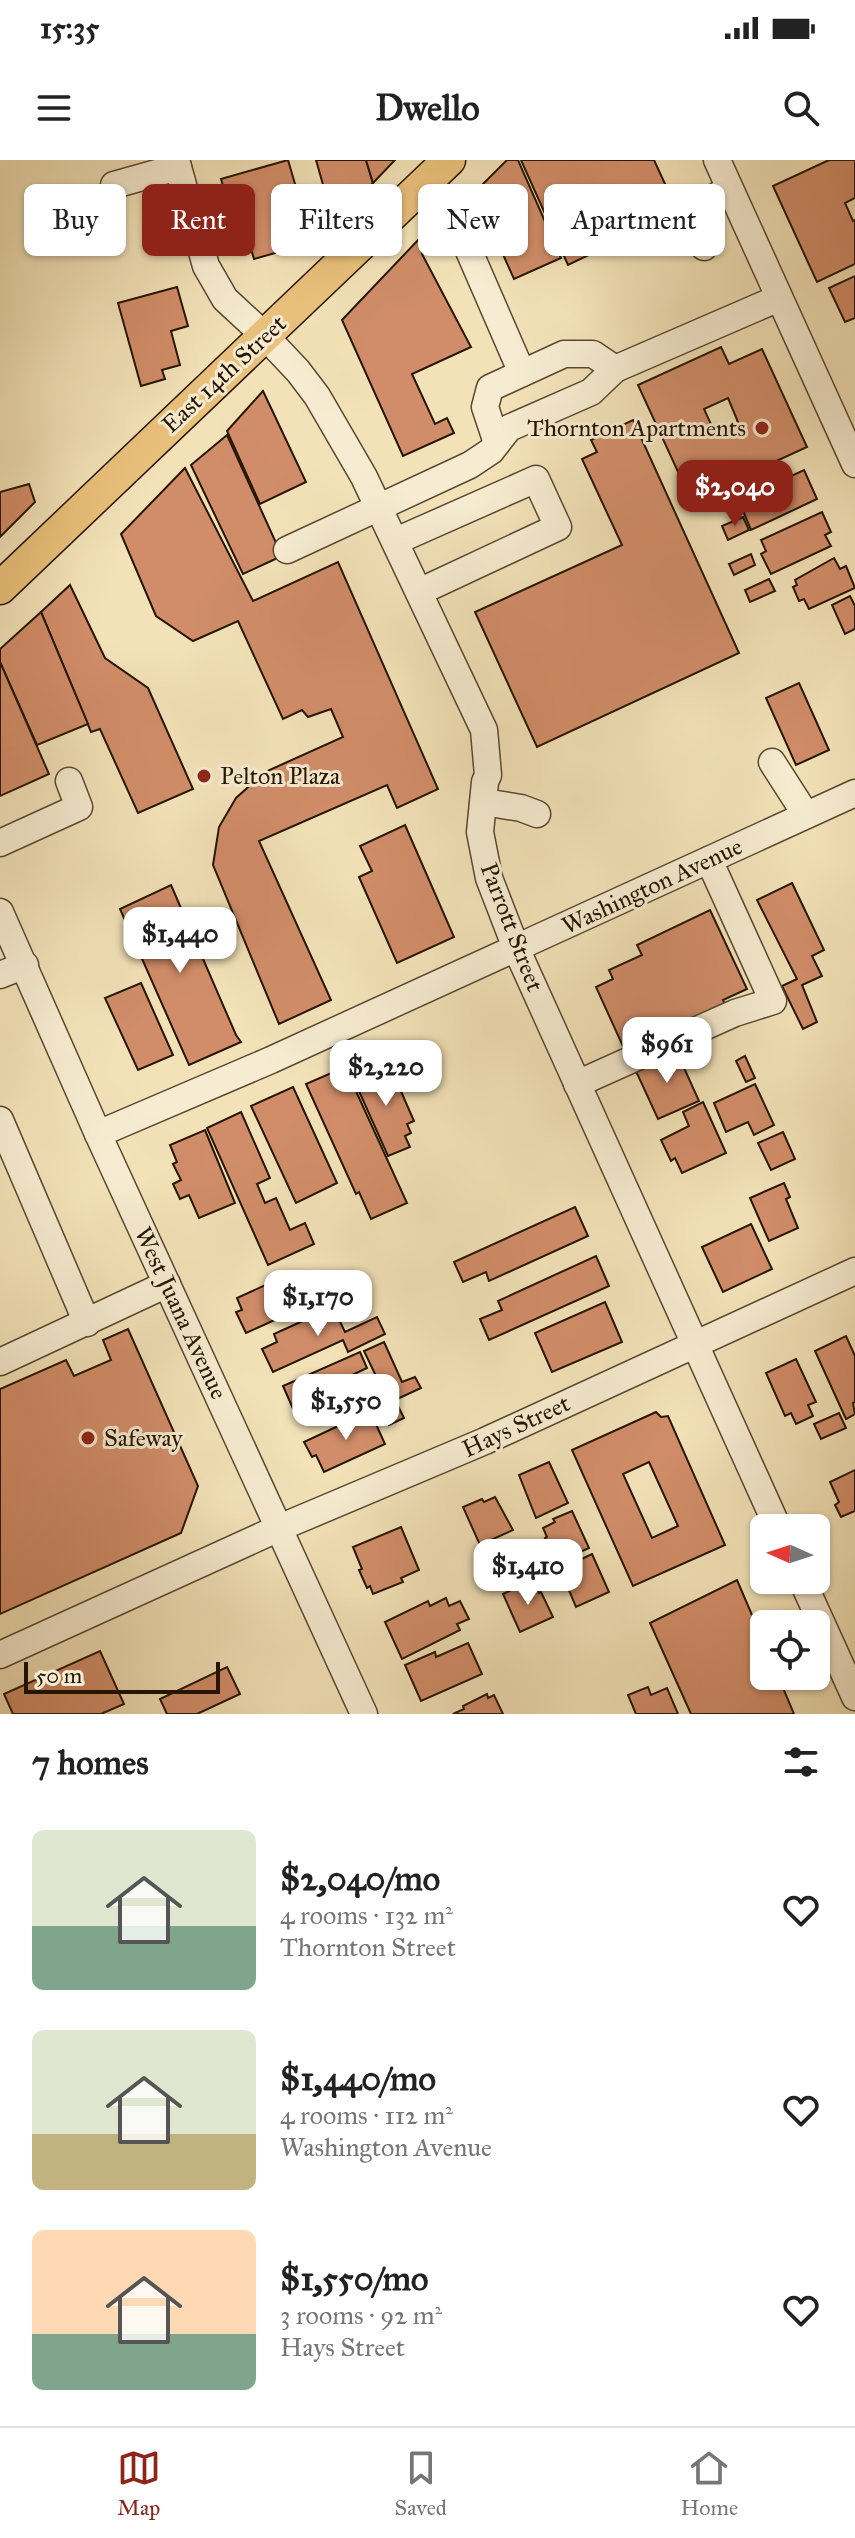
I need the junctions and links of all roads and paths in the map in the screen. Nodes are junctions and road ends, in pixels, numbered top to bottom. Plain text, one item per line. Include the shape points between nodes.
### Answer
1 (449, 160) edge
2 (177, 164) edge
3 (726, 169) edge
4 (117, 184) edge
5 (423, 184) edge
6 (418, 189) edge
7 (471, 256) edge
8 (779, 298) junction
9 (265, 336) junction
10 (615, 369) junction
11 (522, 373) junction
12 (497, 443) junction
13 (855, 464) edge
14 (379, 508) junction
15 (396, 541) junction
16 (287, 550) dead end
17 (0, 588) edge
18 (419, 592) junction
19 (772, 762) dead end
20 (69, 781) dead end
21 (855, 793) edge
22 (484, 802) junction
23 (537, 814) dead end
24 (806, 815) junction
25 (0, 843) edge
26 (709, 860) junction
27 (0, 912) edge
28 (516, 948) junction
29 (25, 965) junction
30 (0, 975) edge
31 (577, 1084) junction
32 (0, 1120) edge
33 (98, 1134) junction
34 (855, 1271) edge
35 (167, 1284) junction
36 (87, 1323) junction
37 (694, 1344) junction
38 (0, 1362) edge
39 (772, 1514) edge
40 (279, 1528) junction
41 (808, 1594) edge
42 (0, 1655) edge
43 (855, 1697) edge
44 (364, 1714) edge

1 - 5 main road, East 14th Street
2 - 4 street
2 - 9 street, Parrott Street via 213,280 225,299
3 - 8 street
6 - 9 main road, East 14th Street
7 - 11 street
8 - 10 street
8 - 13 street
9 - 14 street, Parrott Street via 317,396
9 - 17 main road, East 14th Street
10 - 11 street via 593,354 564,354
10 - 12 street via 591,392 509,428
11 - 12 street via 490,388 485,407
12 - 14 street via 470,465
14 - 15 street, Parrott Street
14 - 16 street
15 - 18 street, Parrott Street
15 - 18 street via 536,479 558,527
18 - 22 street, Parrott Street via 484,730
19 - 24 street
20 - 25 street via 79,807
21 - 24 street, Washington Avenue
22 - 23 street
22 - 28 street, Parrott Street via 480,832 489,878
24 - 26 street, Washington Avenue
26 - 28 street, Washington Avenue
26 - 31 street via 773,1001
27 - 29 street, West Juana Avenue
28 - 31 street, Parrott Street
28 - 33 street, Washington Avenue
29 - 30 street
29 - 33 street, West Juana Avenue
31 - 37 street, Parrott Street
32 - 36 street
33 - 35 street, West Juana Avenue
34 - 37 street, Hays Street
35 - 36 street
35 - 40 street, West Juana Avenue
36 - 38 street
37 - 39 street, Parrott Street
37 - 40 street, Hays Street
40 - 42 street, Hays Street
40 - 44 street, West Juana Avenue
41 - 43 street

